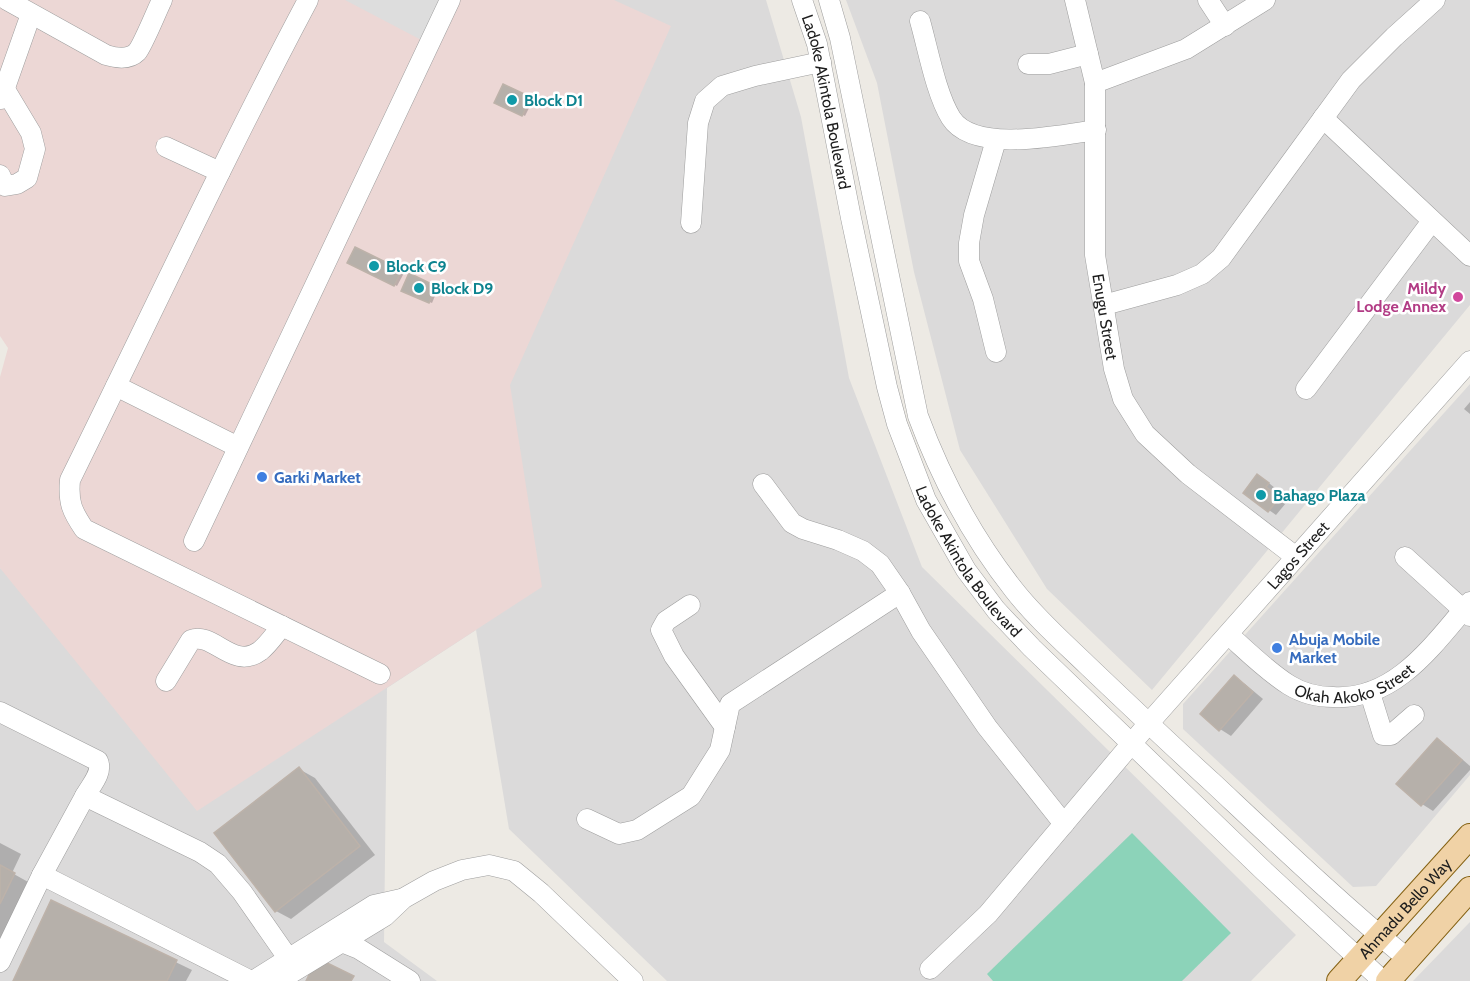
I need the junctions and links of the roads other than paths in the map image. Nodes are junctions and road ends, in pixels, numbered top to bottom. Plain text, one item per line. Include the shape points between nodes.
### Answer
1 (7, 0) edge
2 (162, 0) edge
3 (308, 0) edge
4 (450, 0) edge
5 (802, 0) edge
6 (828, 0) edge
7 (1075, 0) edge
8 (1208, 0) edge
9 (1265, 0) edge
10 (1435, 0) edge
11 (31, 14) junction
12 (920, 21) dead end
13 (1225, 26) junction
14 (1088, 54) junction
15 (821, 62) junction
16 (1028, 64) dead end
17 (1095, 82) junction
18 (2, 94) edge
19 (1323, 118) junction
20 (1096, 130) junction
21 (996, 140) junction
22 (166, 147) dead end
23 (220, 172) junction
24 (0, 175) edge
25 (1432, 221) junction
26 (691, 222) dead end
27 (1470, 256) edge
28 (1104, 305) junction
29 (996, 352) dead end
30 (1470, 361) edge
31 (116, 386) junction
32 (1306, 389) dead end
33 (238, 447) junction
34 (763, 484) dead end
35 (194, 541) dead end
36 (1296, 557) junction
37 (1405, 557) dead end
38 (900, 593) junction
39 (690, 605) dead end
40 (1468, 610) edge
41 (282, 626) junction
42 (1228, 635) junction
43 (380, 674) dead end
44 (166, 681) dead end
45 (1370, 693) junction
46 (0, 712) edge
47 (1414, 715) dead end
48 (1148, 723) junction
49 (725, 728) junction
50 (1131, 744) junction
51 (84, 796) junction
52 (587, 819) dead end
53 (1064, 824) junction
54 (1470, 836) edge
55 (42, 874) junction
56 (1470, 889) edge
57 (1381, 937) junction
58 (334, 939) junction
59 (288, 958) junction
60 (1359, 960) junction
61 (1408, 960) junction
62 (0, 962) edge
63 (930, 969) dead end
64 (252, 981) edge
65 (278, 981) edge
66 (411, 981) edge
67 (633, 981) edge
68 (1339, 981) edge
69 (1383, 981) edge
70 (1389, 981) edge

1 - 11 street
2 - 11 street via 137,51 128,57 106,55
3 - 23 street
4 - 33 street
5 - 15 street, Ladoke Akintola Boulevard
6 - 48 street, Ladoke Akintola Boulevard via 840,38 910,382 932,454 949,490 1015,592
7 - 14 street, Enugu Street
8 - 13 street
9 - 13 street
10 - 19 street via 1351,80
11 - 18 street
12 - 21 street via 951,118 969,132
13 - 17 street via 1186,48
14 - 16 street via 1048,64
14 - 17 street, Enugu Street
15 - 26 street via 722,86 705,101 698,123
15 - 50 street, Ladoke Akintola Boulevard via 887,387 926,500 966,570 996,610
17 - 20 street, Enugu Street
18 - 24 street via 31,133 35,149 27,178 5,186
19 - 25 street
19 - 28 street via 1221,258 1202,274 1177,285
20 - 21 street
20 - 28 street, Enugu Street via 1095,255
21 - 29 street via 969,243 969,261
22 - 23 street
23 - 31 street
25 - 27 street
25 - 32 street
28 - 36 street, Enugu Street via 1113,369 1123,399 1145,434 1188,474
30 - 36 street, Lagos Street
31 - 33 street
31 - 41 street via 70,480 73,513 84,529
33 - 35 street
34 - 38 street via 792,524 863,551 880,564
36 - 42 street, Lagos Street
37 - 40 street
38 - 49 street via 730,704
38 - 53 street via 921,631 987,727
39 - 49 street via 666,621 662,630 674,656
40 - 45 street, Okah Akoko Street via 1396,681
41 - 43 street
41 - 44 street via 261,650 240,657 206,640 191,640
42 - 45 street, Okah Akoko Street via 1290,686 1317,697 1347,698
42 - 48 street, Lagos Street
45 - 47 street via 1383,735 1391,735
46 - 51 street via 98,761 99,772
48 - 50 street, Lagos Street
48 - 57 street, Ladoke Akintola Boulevard
49 - 52 street via 720,750 691,796 637,830 620,834
50 - 53 street, Lagos Street
50 - 60 street, Ladoke Akintola Boulevard
51 - 55 street
51 - 59 street via 218,864 242,891
53 - 63 street, Lagos Street via 988,914
54 - 57 main road, Ahmadu Bello Way
55 - 62 street
55 - 64 street
56 - 61 main road
57 - 60 main road, Ahmadu Bello Way
57 - 61 street, Ladoke Akintola Boulevard
58 - 59 street
58 - 65 street
58 - 66 street via 359,949
58 - 67 street via 385,916 404,898 434,881 489,865 514,871
59 - 64 street
60 - 68 main road, Ahmadu Bello Way
60 - 69 street, Ladoke Akintola Boulevard
61 - 70 main road

